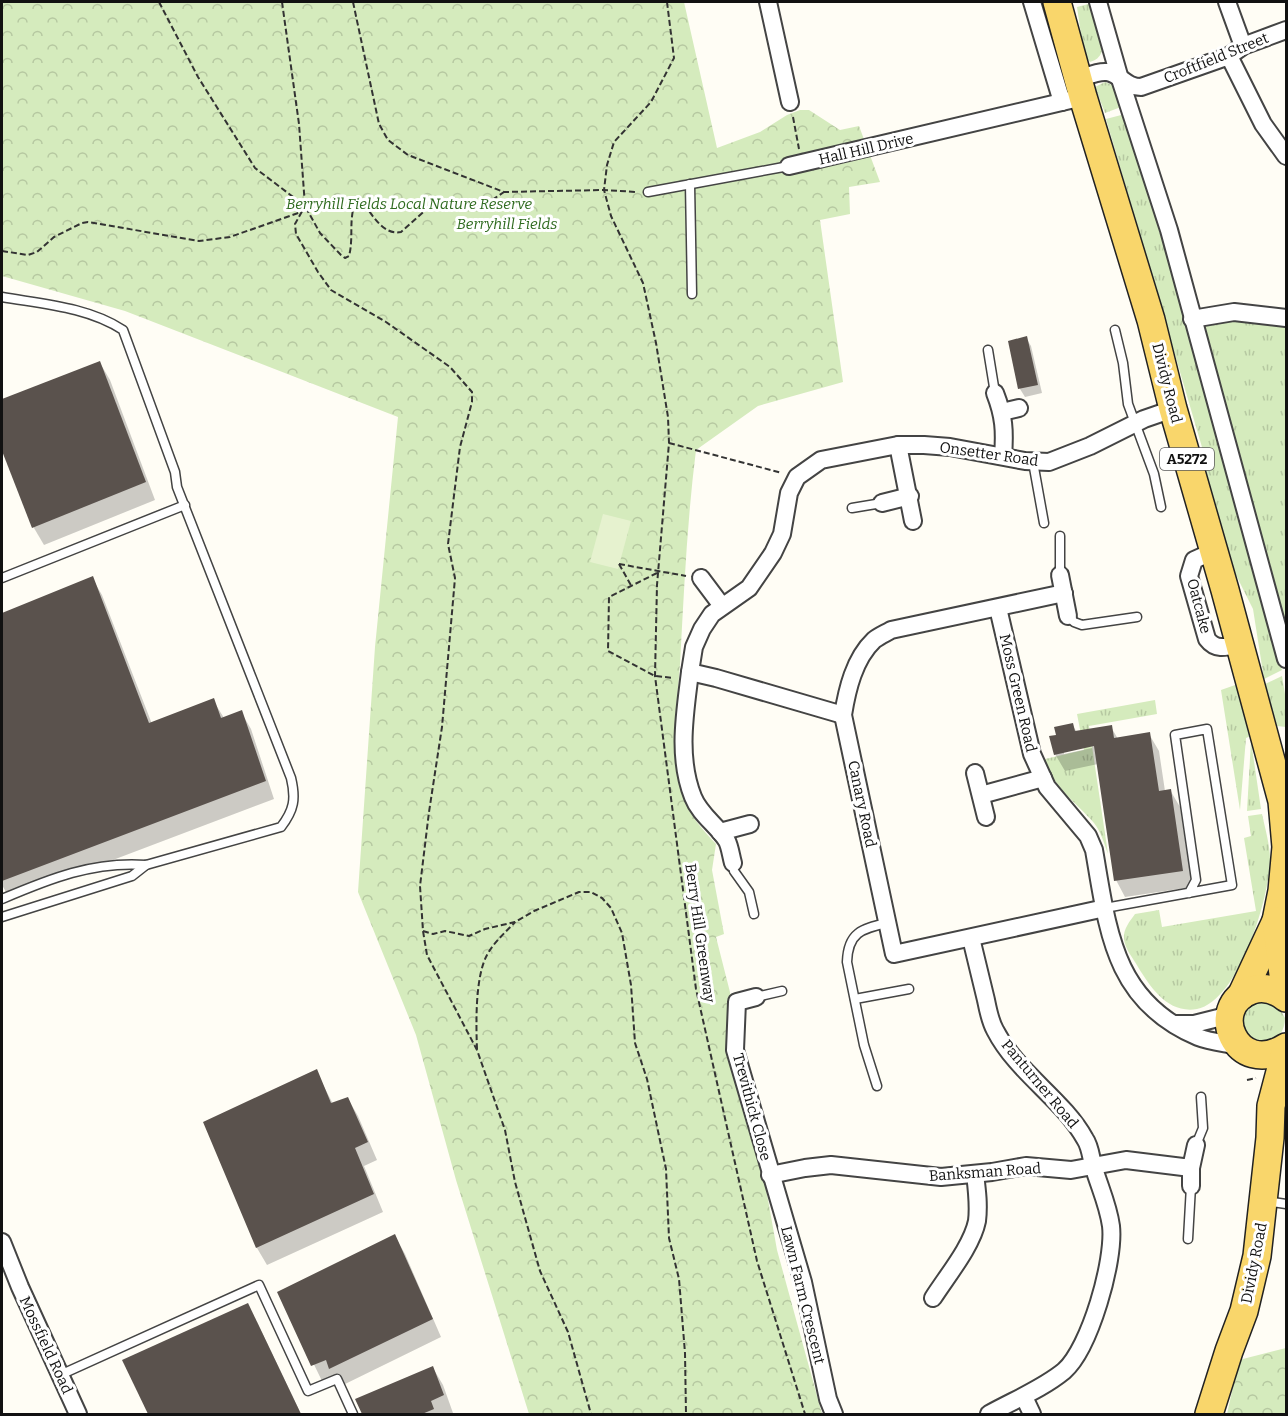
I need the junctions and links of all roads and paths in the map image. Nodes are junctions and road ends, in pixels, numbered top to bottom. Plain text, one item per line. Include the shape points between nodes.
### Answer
1 (159, 2) edge
2 (282, 2) edge
3 (353, 2) edge
4 (667, 2) edge
5 (768, 2) edge
6 (1032, 2) edge
7 (1057, 2) edge
8 (1098, 2) edge
9 (1227, 2) edge
10 (1287, 30) edge
11 (1236, 51) junction
12 (1120, 79) junction
13 (1075, 93) junction
14 (790, 102) joint
15 (1287, 156) edge
16 (795, 165) junction
17 (690, 184) junction
18 (604, 190) junction
19 (504, 192) junction
20 (648, 192) joint
21 (305, 206) junction
22 (302, 212) junction
23 (2, 251) edge
24 (692, 294) dead end
25 (2, 297) edge
26 (1287, 318) edge
27 (1192, 319) junction
28 (1115, 330) dead end
29 (988, 350) dead end
30 (995, 393) joint
31 (1019, 408) dead end
32 (1173, 409) junction
33 (1002, 412) junction
34 (1136, 422) junction
35 (669, 442) junction
36 (898, 445) junction
37 (1003, 456) junction
38 (1033, 462) junction
39 (797, 477) junction
40 (910, 496) junction
41 (882, 503) joint
42 (184, 505) junction
43 (1161, 507) dead end
44 (852, 508) dead end
45 (913, 521) dead end
46 (1044, 523) dead end
47 (1060, 536) dead end
48 (657, 573) junction
49 (1060, 575) joint
50 (2, 578) edge
51 (700, 578) joint
52 (632, 587) junction
53 (1064, 594) junction
54 (722, 606) junction
55 (998, 608) junction
56 (1068, 616) joint
57 (1137, 617) dead end
58 (1286, 658) edge
59 (655, 676) junction
60 (689, 676) junction
61 (843, 715) junction
62 (975, 773) dead end
63 (1043, 778) junction
64 (981, 795) junction
65 (1284, 801) edge
66 (986, 817) dead end
67 (750, 824) dead end
68 (720, 832) junction
69 (733, 863) joint
70 (146, 865) junction
71 (1189, 893) junction
72 (2, 899) edge
73 (1105, 908) junction
74 (754, 914) dead end
75 (2, 917) edge
76 (1276, 921) junction
77 (515, 922) junction
78 (887, 923) junction
79 (423, 931) junction
80 (970, 938) junction
81 (909, 989) dead end
82 (782, 991) dead end
83 (1286, 997) edge
84 (756, 998) joint
85 (855, 999) junction
86 (1235, 1005) junction
87 (1171, 1024) junction
88 (1287, 1048) edge
89 (477, 1050) junction
90 (1245, 1050) junction
91 (877, 1086) dead end
92 (1201, 1097) dead end
93 (1271, 1106) junction
94 (1196, 1145) joint
95 (1094, 1167) junction
96 (1191, 1168) junction
97 (975, 1174) junction
98 (770, 1175) junction
99 (1191, 1186) joint
100 (1276, 1203) edge
101 (1188, 1239) dead end
102 (2, 1242) edge
103 (933, 1298) dead end
104 (60, 1375) junction
105 (1024, 1397) junction
106 (78, 1414) edge
107 (353, 1414) edge
108 (591, 1414) edge
109 (686, 1414) edge
110 (805, 1414) edge
111 (834, 1414) edge
112 (989, 1414) edge
113 (1032, 1414) edge
114 (1209, 1414) edge

1 - 21 path via 198,77 255,168
2 - 21 path via 299,124
3 - 19 path via 379,124 388,140 408,155
4 - 18 path via 675,58 651,102 614,142 606,165
5 - 14 street
6 - 13 street, Dividy Road
7 - 13 main road, Dividy Road / A5272
8 - 12 street
9 - 11 street
10 - 11 street, Croftfield Street
11 - 12 street, Croftfield Street via 1141,87 1132,87
11 - 15 street via 1263,124
12 - 13 street, Croftfield Street via 1106,72 1096,73
12 - 27 street via 1169,230
13 - 16 street, Hall Hill Drive
13 - 32 main road, Dividy Road / A5272 via 1151,320
14 - 16 path
16 - 17 lane, Hall Hill Drive
17 - 20 lane, Hall Hill Drive
17 - 24 lane
18 - 19 path
18 - 20 path
18 - 35 path, Berry Hill Greenway via 611,216 643,283 656,343
19 - 21 path via 473,208 454,202 429,207 396,233 370,214 362,201 356,201 351,212 351,246 345,258 320,233
21 - 22 path
22 - 23 path via 230,237 199,241 88,222 54,237 37,252 28,255
22 - 79 path via 295,224 296,234 331,290 386,322 450,367 472,392 460,447 448,544 455,578 442,727 420,886
25 - 42 lane via 87,313 123,330
26 - 27 street via 1234,312
27 - 58 street
28 - 34 lane via 1128,404
29 - 30 lane
30 - 33 street
31 - 33 street
32 - 34 street, Onsetter Road
32 - 65 main road, Dividy Road / A5272
33 - 37 street
34 - 38 street, Onsetter Road via 1066,456
34 - 43 lane
35 - 39 path
35 - 48 path, Berry Hill Greenway
36 - 37 street, Onsetter Road via 950,447
36 - 39 street, Onsetter Road via 821,460
36 - 40 street
37 - 38 street, Onsetter Road
38 - 46 lane
39 - 54 street via 773,553 749,588
40 - 41 street
40 - 45 street
41 - 44 lane
42 - 50 lane
42 - 70 lane via 294,793 291,814 281,827
47 - 49 lane
48 - 51 path
48 - 52 path
48 - 52 path via 619,564
48 - 59 path, Berry Hill Greenway
49 - 53 street
51 - 54 street
52 - 59 path via 609,597 608,651
53 - 55 street, Canary Road
53 - 56 street
54 - 60 street via 702,629
55 - 61 street, Canary Road via 891,630 875,639 863,654 850,683
55 - 63 street, Moss Green Road via 1032,754
56 - 57 lane via 1082,626
59 - 60 path
59 - 110 path, Berry Hill Greenway via 696,989 757,1262
60 - 61 street via 716,678
60 - 68 street via 683,740 686,773 693,797
61 - 78 street, Canary Road
62 - 64 street
63 - 64 street
63 - 73 street, Moss Green Road via 1088,836
64 - 66 street
65 - 76 main road, Dividy Road / A5272 via 1286,847
67 - 68 street
68 - 69 street via 728,843
69 - 74 lane via 749,892
70 - 72 lane via 85,868
70 - 75 lane via 132,876
71 - 71 lane via 1196,880 1175,735 1207,729 1232,885
71 - 73 lane
73 - 80 street, Canary Road
73 - 87 street, Moss Green Road via 1111,940 1127,976 1159,1017
76 - 83 main road, Dividy Road / A5272
76 - 86 main road, Dividy Road / A5272
77 - 79 path via 469,936
77 - 89 path via 494,945 482,970
77 - 109 path via 579,892 591,892 611,908 622,933 635,1044 650,1090 666,1169 669,1238 679,1279
78 - 80 street, Canary Road via 894,954
78 - 85 lane via 858,932 850,940 847,962
79 - 89 path via 427,955
80 - 95 street, Panturner Road via 995,1030 1027,1074 1054,1099 1086,1140
81 - 85 lane
82 - 84 lane
83 - 86 main road, Dividy Road / A5272 via 1268,988 1249,991
84 - 98 street, Trevithick Close via 736,995 735,1050
85 - 91 lane
86 - 87 street via 1194,1024
86 - 90 main road, Dividy Road via 1231,1032
87 - 90 street, Moss Green Road via 1200,1038
88 - 90 main road, Dividy Road via 1261,1056
88 - 93 main road, Dividy Road
89 - 108 path via 505,1130 540,1271 568,1332
90 - 93 main road, Dividy Road
92 - 94 lane via 1203,1128
93 - 100 main road, Dividy Road
94 - 96 street
95 - 96 street, Banksman Road via 1126,1160
95 - 97 street, Banksman Road via 1071,1170 1026,1166
95 - 105 street, Panturner Road via 1111,1227 1104,1283 1087,1336 1074,1359
96 - 99 street
97 - 98 street, Banksman Road via 941,1177 831,1165
97 - 103 street via 977,1222
98 - 111 street, Lawn Farm Crescent via 803,1282
99 - 101 lane
100 - 114 main road, Dividy Road
102 - 104 street, Mossfield Road
104 - 106 street, Mossfield Road
104 - 107 lane via 260,1285 308,1391 337,1379
105 - 112 street
105 - 113 street

